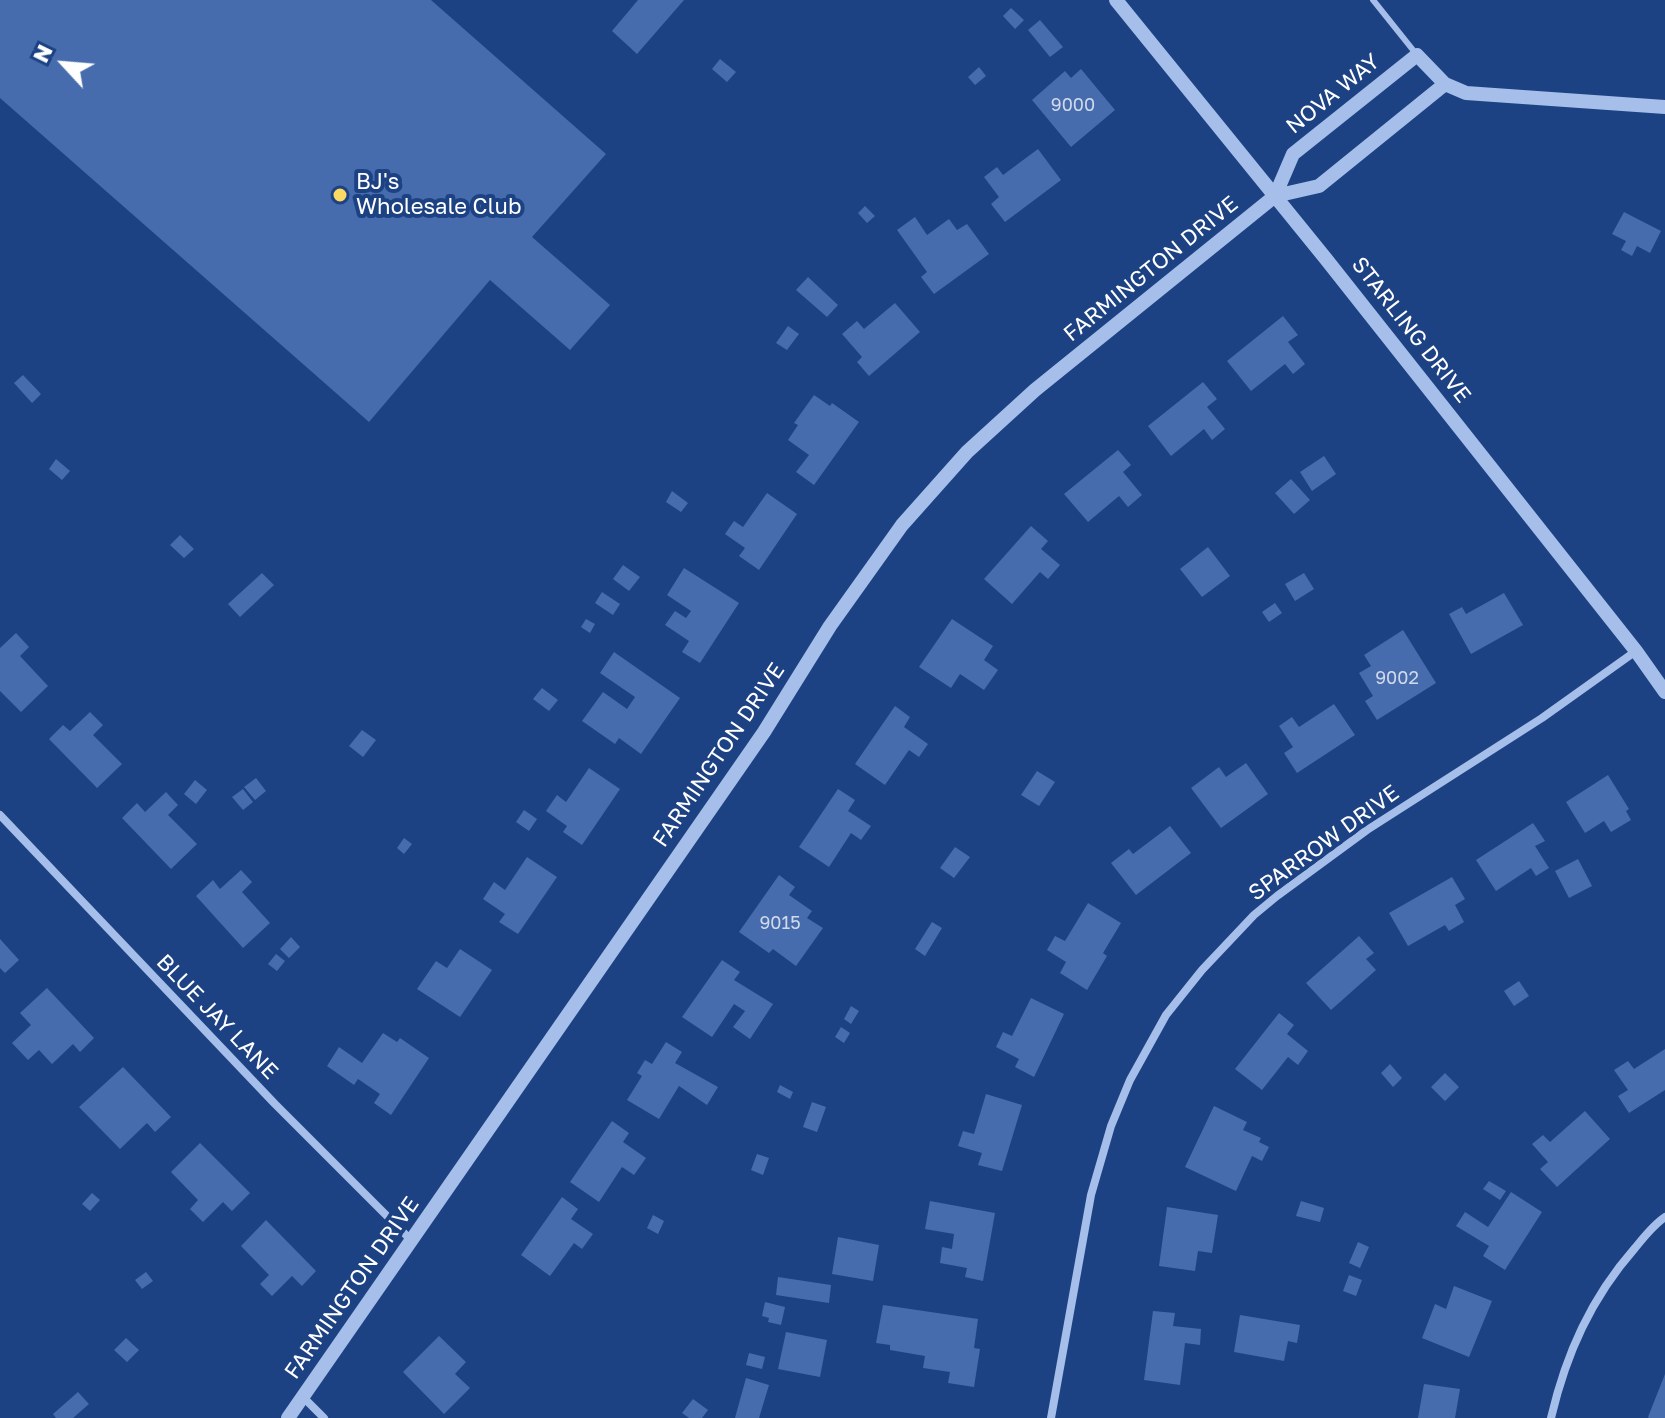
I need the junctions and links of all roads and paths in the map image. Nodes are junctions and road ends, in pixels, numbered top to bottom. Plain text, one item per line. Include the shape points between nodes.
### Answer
1 (1116, 0) edge
2 (1373, 0) edge
3 (1417, 55) junction
4 (1445, 84) junction
5 (1665, 107) edge
6 (1275, 196) junction
7 (1636, 651) junction
8 (1665, 692) edge
9 (0, 815) edge
10 (1665, 1217) edge
11 (412, 1241) junction
12 (303, 1397) junction
13 (288, 1418) edge
14 (324, 1418) edge
15 (1051, 1418) edge
16 (1551, 1418) edge

1 - 6 street, STARLING DRIVE
2 - 3 lane
3 - 4 street
3 - 6 street, NOVA WAY via 1293,154
4 - 5 street via 1466,93
4 - 6 street via 1319,186
6 - 7 street, STARLING DRIVE
6 - 11 street, FARMINGTON DRIVE via 1035,390 967,452 902,525
7 - 8 street, STARLING DRIVE
7 - 15 street, SPARROW DRIVE via 1277,896 1202,970 1166,1015 1130,1080 1091,1195
9 - 11 street, BLUE JAY LANE
10 - 16 street via 1617,1268 1578,1331
11 - 12 street, FARMINGTON DRIVE
12 - 13 street, FARMINGTON DRIVE
12 - 14 street

